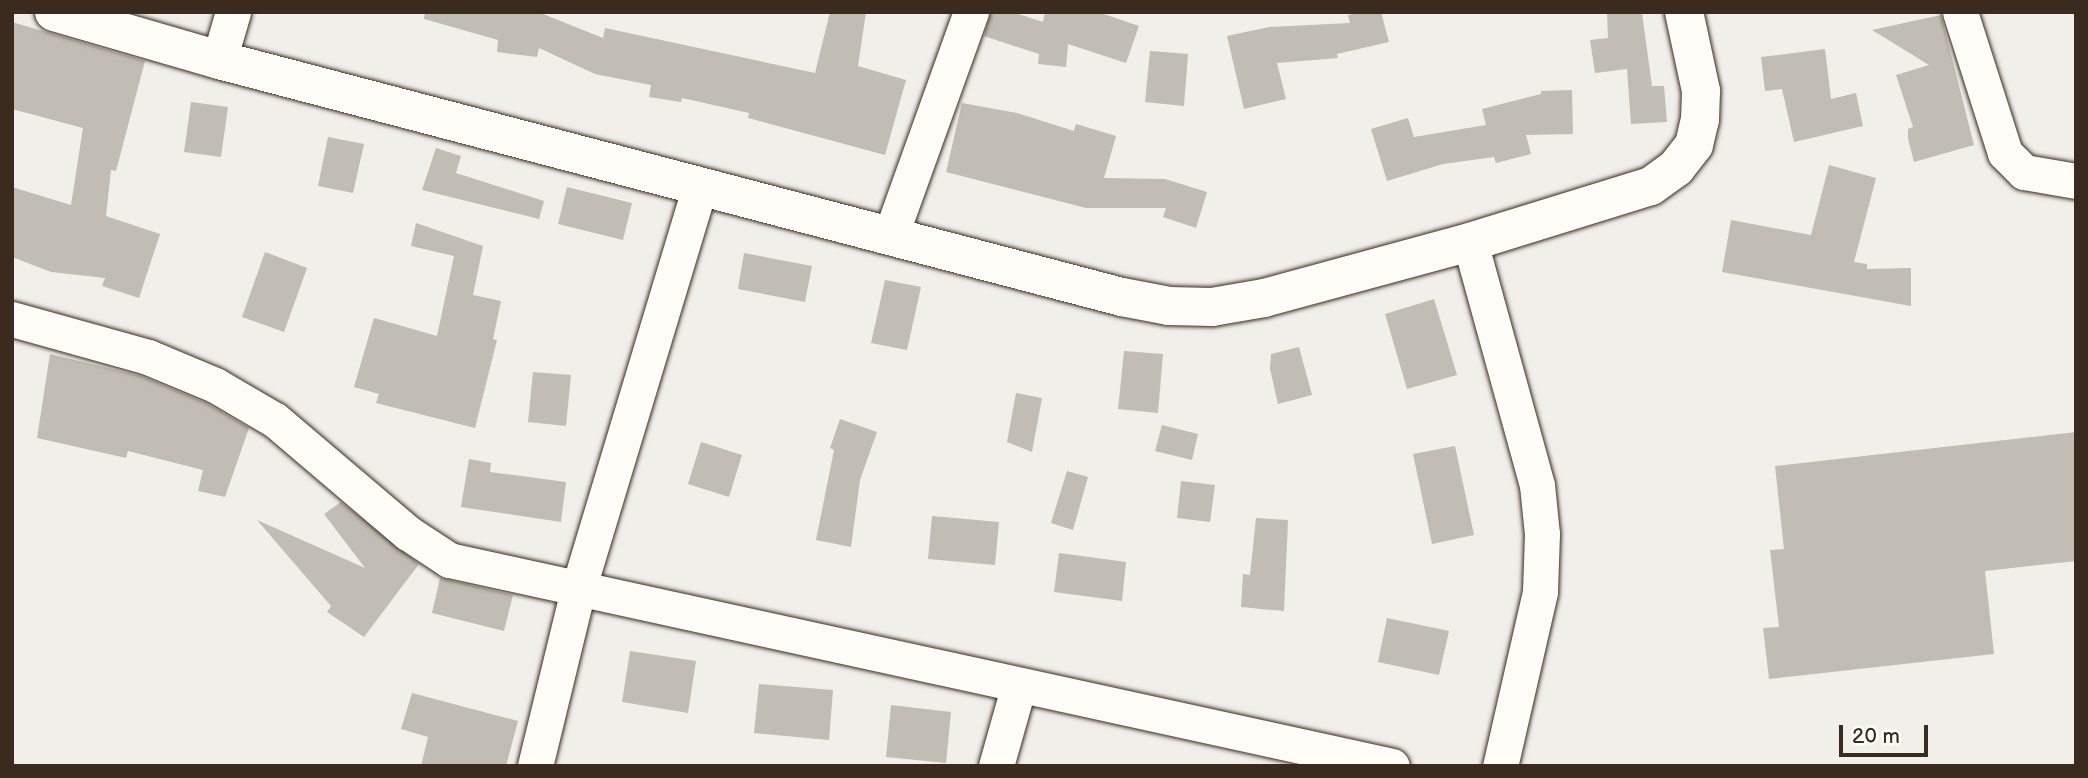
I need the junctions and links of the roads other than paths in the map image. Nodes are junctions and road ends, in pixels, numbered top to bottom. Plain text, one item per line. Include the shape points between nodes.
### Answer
1 (54, 12) edge
2 (233, 12) edge
3 (971, 12) edge
4 (1684, 12) edge
5 (1960, 12) edge
6 (219, 60) junction
7 (2076, 181) edge
8 (700, 186) junction
9 (891, 234) junction
10 (1470, 242) junction
11 (12, 319) edge
12 (578, 590) junction
13 (1018, 688) junction
14 (535, 766) edge
15 (996, 766) edge
16 (1392, 766) edge
17 (1500, 766) edge

1 - 6 street
2 - 6 street
3 - 9 street
4 - 10 street via 1701,91 1694,145 1676,168 1651,186
5 - 7 street via 2004,153 2024,172
6 - 8 street
8 - 9 street
8 - 12 street
9 - 10 street via 1122,297 1169,306 1212,307 1264,298
10 - 17 street via 1536,485 1542,534 1540,592
11 - 12 street via 148,357 215,385 275,420 408,533 449,560
12 - 13 street
12 - 14 street
13 - 15 street
13 - 16 street

